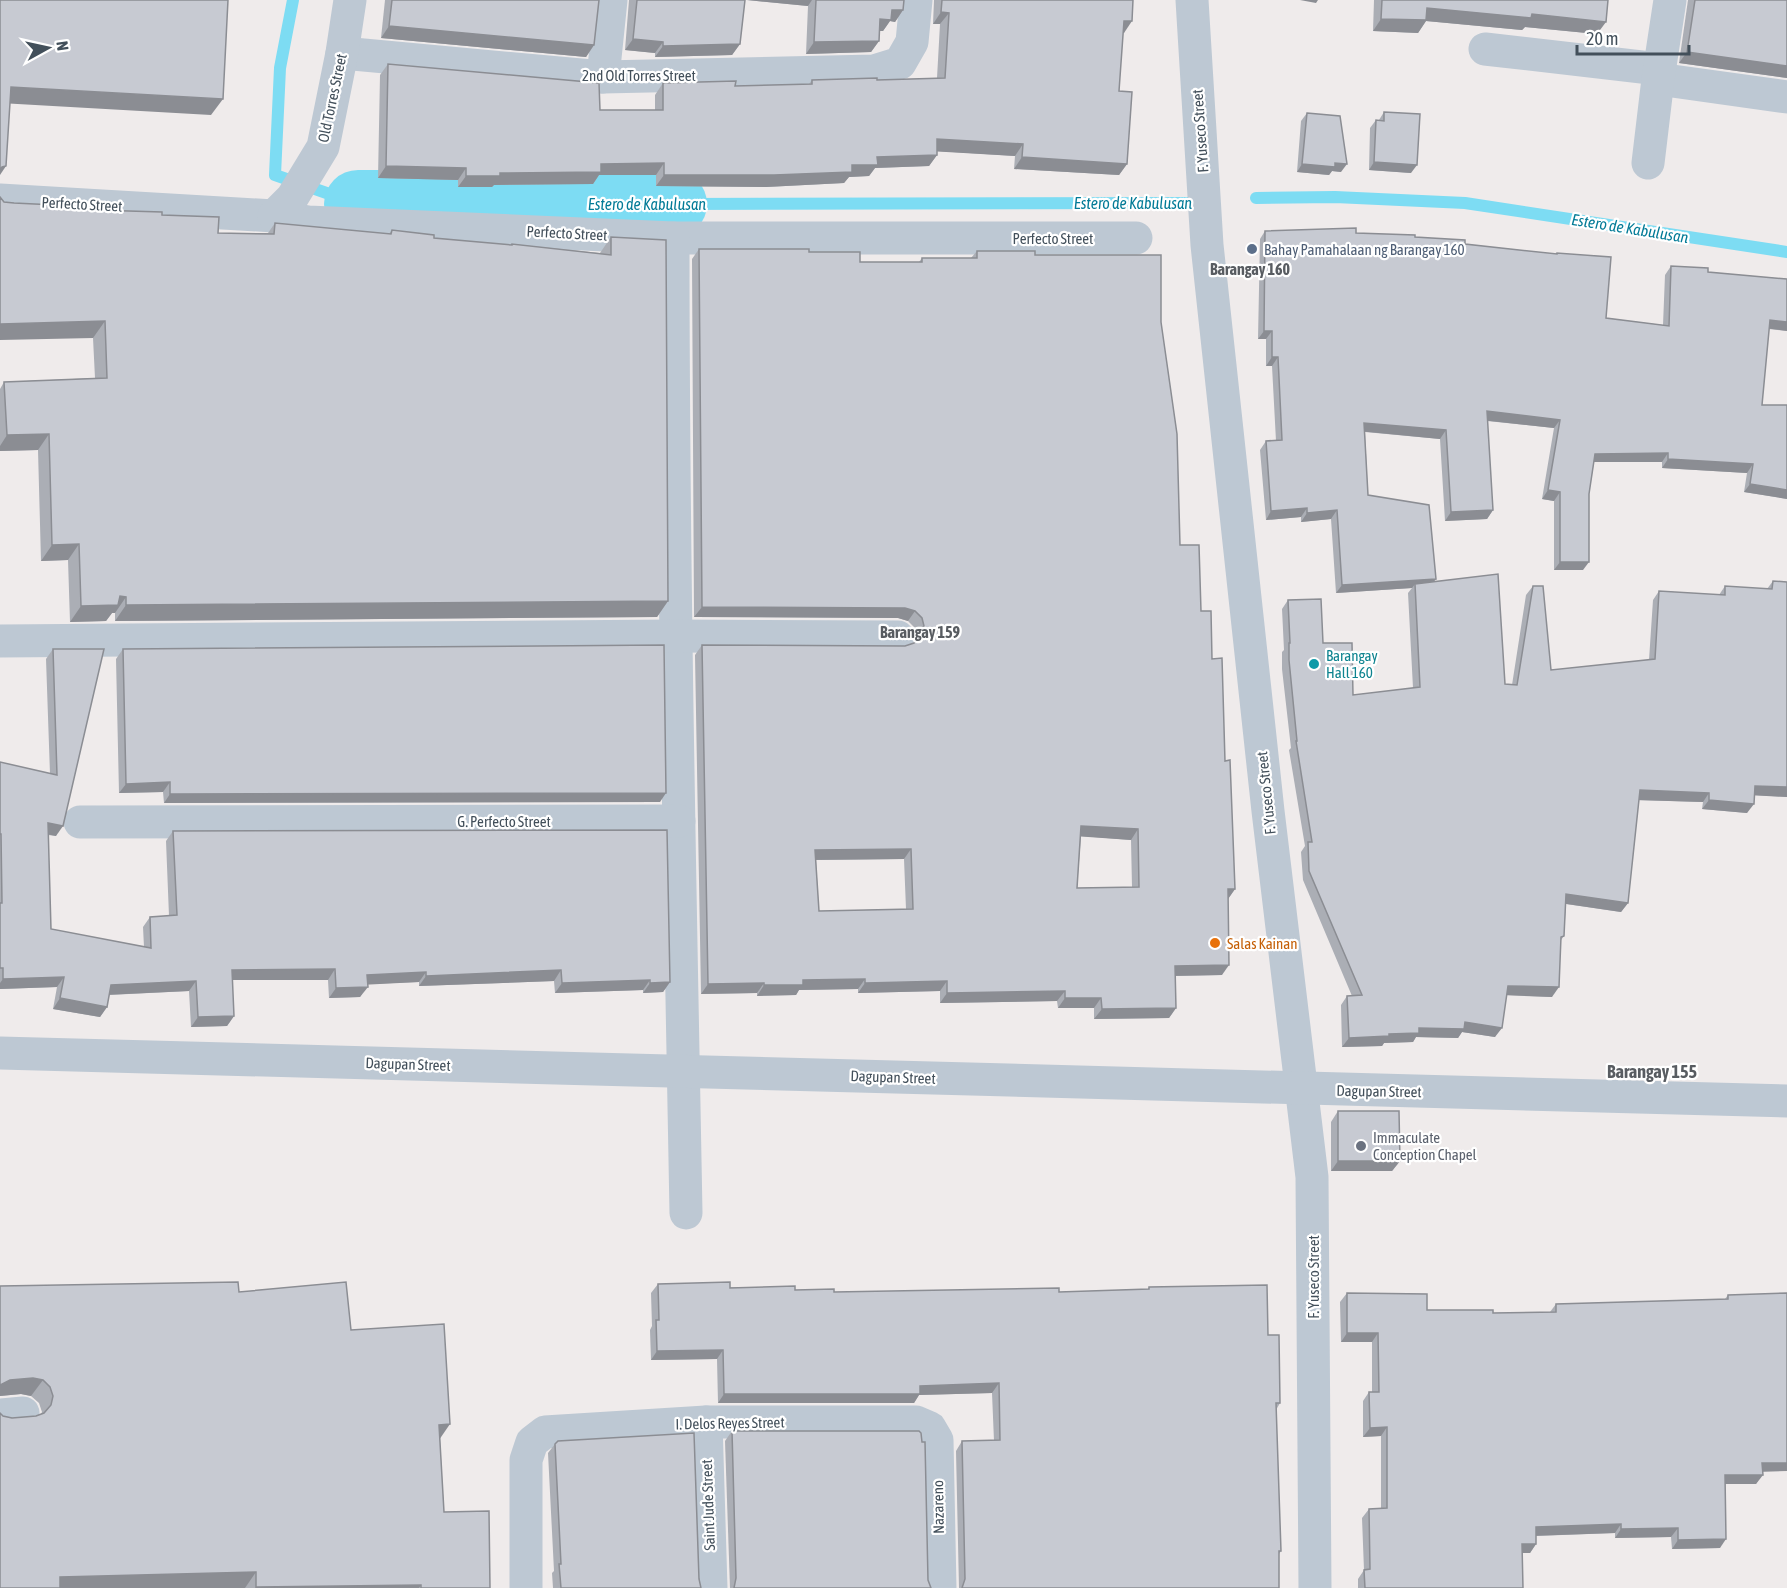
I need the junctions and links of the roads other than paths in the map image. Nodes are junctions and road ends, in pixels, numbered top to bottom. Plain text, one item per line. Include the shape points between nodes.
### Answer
1 (350, 0) edge
2 (611, 0) edge
3 (916, 0) edge
4 (1192, 0) edge
5 (1671, 0) edge
6 (1485, 49) dead end
7 (342, 53) junction
8 (1659, 74) junction
9 (603, 77) junction
10 (1787, 97) edge
11 (1648, 163) dead end
12 (0, 200) edge
13 (283, 207) junction
14 (673, 238) junction
15 (1136, 238) dead end
16 (675, 636) junction
17 (898, 637) dead end
18 (0, 640) edge
19 (679, 821) junction
20 (80, 822) dead end
21 (0, 1053) edge
22 (683, 1071) junction
23 (1302, 1089) junction
24 (1787, 1101) edge
25 (686, 1213) dead end
26 (706, 1422) junction
27 (930, 1428) joint
28 (526, 1588) edge
29 (711, 1588) edge
30 (940, 1588) edge
31 (1315, 1588) edge

1 - 7 street, Old Torres Street
2 - 9 street
3 - 9 street, 2nd Old Torres Street via 912,42 900,63 874,71
4 - 23 street, F. Yuseco Street via 1207,245
5 - 8 street
6 - 8 street
7 - 9 street, 2nd Old Torres Street
7 - 13 street, Old Torres Street via 323,147
8 - 10 street
8 - 11 street
12 - 13 street, Perfecto Street
13 - 14 street, Perfecto Street via 308,222
14 - 15 street, Perfecto Street
14 - 16 street
16 - 17 street
16 - 18 street
16 - 19 street
19 - 20 street, G. Perfecto Street
19 - 22 street
21 - 22 street, Dagupan Street
22 - 23 street, Dagupan Street
22 - 25 street
23 - 24 street, Dagupan Street
23 - 31 street, F. Yuseco Street via 1312,1177
26 - 27 street, I. Delos Reyes Street via 916,1422
26 - 28 street, I. Delos Reyes Street via 545,1432 532,1442 526,1460
26 - 29 street, Saint Jude Street
27 - 30 street, Nazareno via 937,1440

